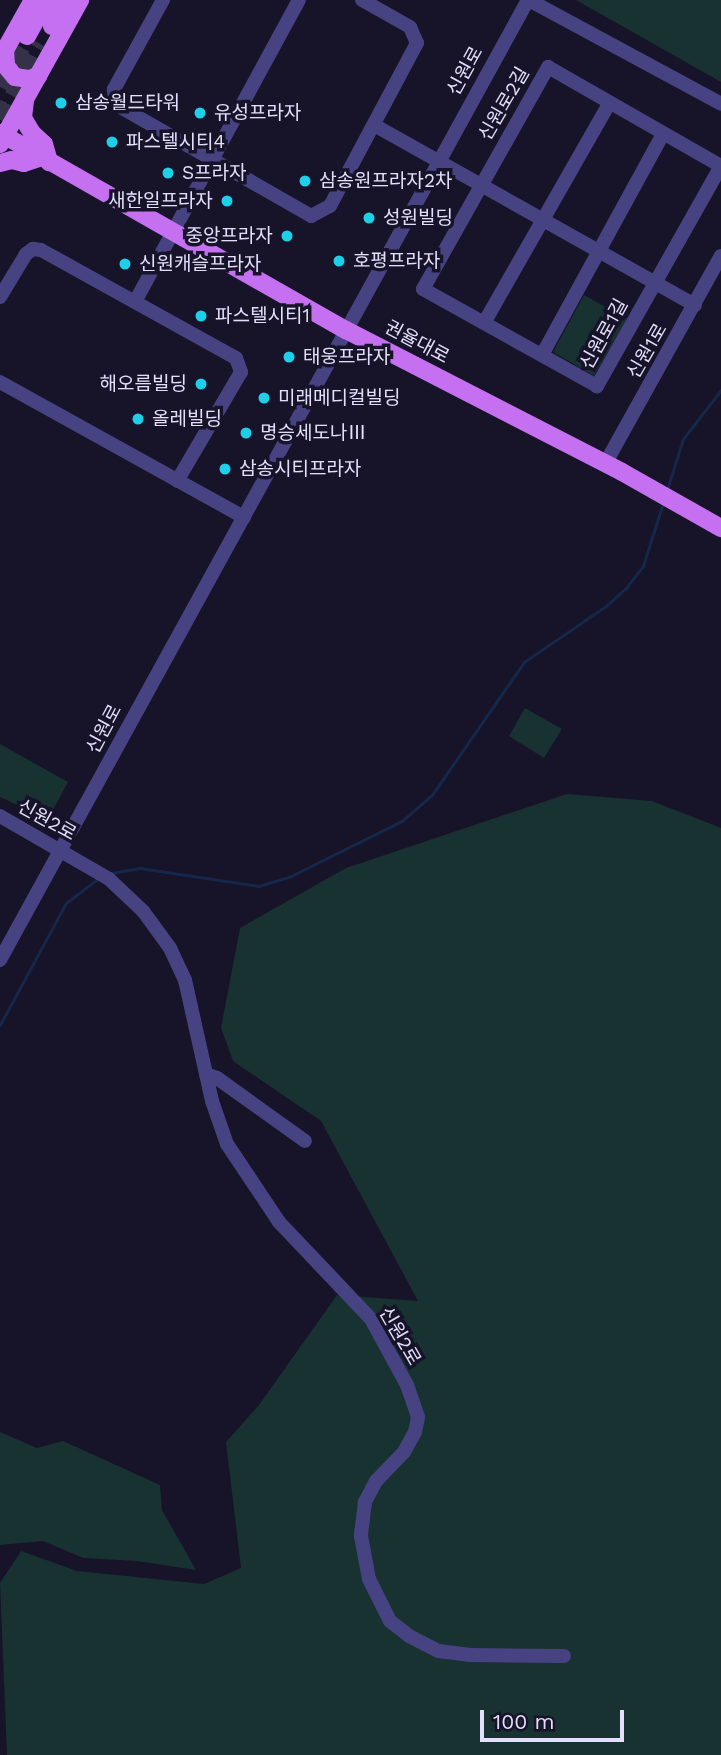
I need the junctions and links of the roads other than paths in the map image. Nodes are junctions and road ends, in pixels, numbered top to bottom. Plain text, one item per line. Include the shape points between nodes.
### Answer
1 (33, 0) edge
2 (47, 0) edge
3 (66, 0) edge
4 (80, 0) edge
5 (163, 0) edge
6 (299, 0) edge
7 (362, 0) edge
8 (528, 0) edge
9 (3, 54) edge
10 (38, 76) junction
11 (25, 97) junction
12 (609, 104) junction
13 (721, 104) edge
14 (374, 125) junction
15 (663, 134) junction
16 (1, 138) edge
17 (45, 160) junction
18 (213, 161) junction
19 (437, 161) junction
20 (0, 163) edge
21 (480, 185) junction
22 (542, 220) junction
23 (175, 233) junction
24 (599, 252) junction
25 (721, 257) edge
26 (655, 283) junction
27 (0, 297) edge
28 (136, 300) junction
29 (695, 306) junction
30 (484, 323) junction
31 (346, 330) junction
32 (542, 355) junction
33 (0, 382) edge
34 (605, 464) junction
35 (177, 481) junction
36 (244, 517) junction
37 (721, 528) edge
38 (0, 816) edge
39 (59, 848) junction
40 (0, 960) edge
41 (206, 1074) junction
42 (305, 1141) dead end
43 (564, 1656) dead end

1 - 9 main road
2 - 3 main road via 34,40
4 - 10 main road
5 - 18 street via 114,89 115,104
6 - 18 street
7 - 14 street via 410,27 417,43
8 - 13 street
8 - 19 street, 신원로
9 - 10 main road via 15,77
10 - 11 main road
11 - 16 main road
11 - 17 main road via 23,118 44,144
12 - 15 street, 신원로2길
12 - 21 street, 신원로2길 via 548,67
12 - 22 street
14 - 18 street via 330,206 311,216
14 - 19 street
15 - 24 street
15 - 26 street, 신원로2길 via 721,166
16 - 17 main road, 권율대로
17 - 20 main road
17 - 23 main road, 권율대로
18 - 23 street
19 - 21 street
19 - 31 street, 신원로
21 - 22 street
21 - 30 street, 신원로1길 via 423,289
22 - 24 street
22 - 30 street
23 - 28 street
23 - 31 main road, 권율대로
24 - 26 street
24 - 32 street
25 - 29 street, 신원1로
26 - 29 street
26 - 32 street, 신원로1길 via 597,386
27 - 28 street via 33,249
28 - 35 street via 236,358 242,372
29 - 34 street, 신원1로
30 - 32 street, 신원로1길
31 - 34 main road, 권율대로
31 - 36 street, 신원로
33 - 35 street
34 - 37 main road, 권율대로
35 - 36 street
36 - 39 street, 신원로
38 - 39 street, 신원2로
39 - 40 street, 신원로
39 - 41 street, 신원2로 via 126,893 170,948 185,980
41 - 42 street
41 - 43 street, 신원2로 via 227,1144 252,1185 279,1222 371,1319 407,1385 418,1417 404,1452 376,1481 365,1502 361,1536 369,1579 390,1621 438,1651 471,1656

